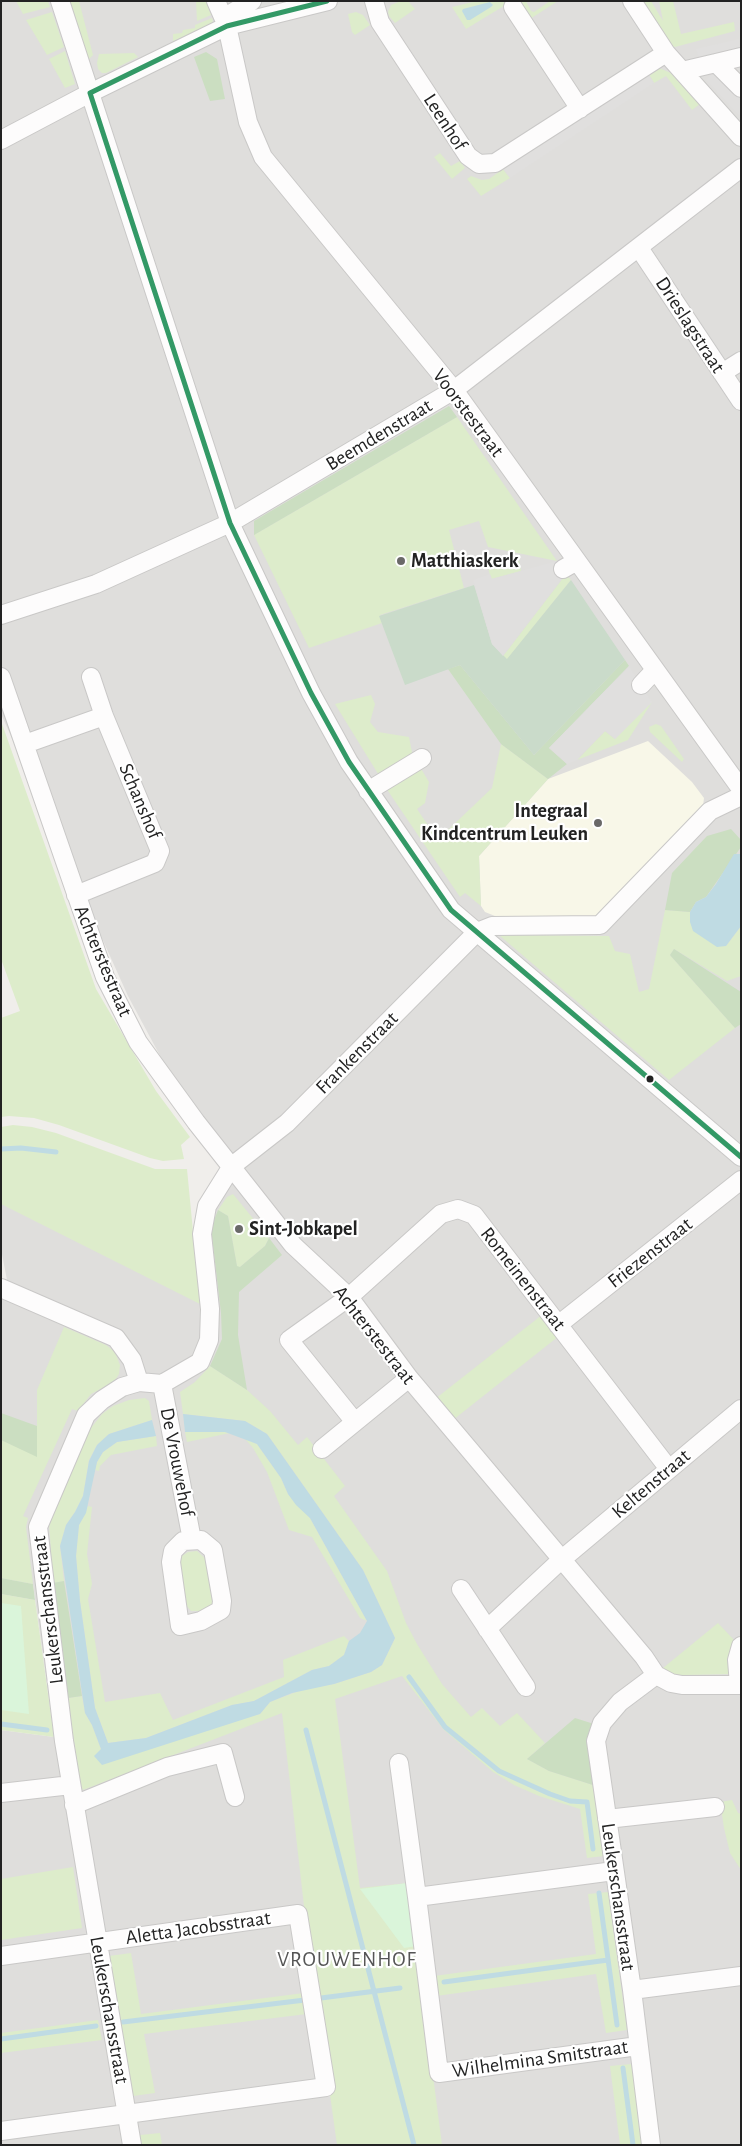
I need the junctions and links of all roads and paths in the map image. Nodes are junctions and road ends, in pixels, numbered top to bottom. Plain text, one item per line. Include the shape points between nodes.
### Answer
1 (60, 1) edge
2 (252, 1) edge
3 (328, 1) edge
4 (374, 1) edge
5 (632, 1) edge
6 (514, 7) dead end
7 (223, 15) edge
8 (666, 53) junction
9 (741, 57) edge
10 (716, 64) junction
11 (682, 71) junction
12 (741, 88) edge
13 (90, 93) junction
14 (580, 109) junction
15 (741, 137) edge
16 (1, 140) edge
17 (741, 168) edge
18 (639, 248) junction
19 (741, 360) edge
20 (722, 373) junction
21 (454, 390) junction
22 (741, 401) edge
23 (230, 523) junction
24 (1, 616) edge
25 (655, 670) junction
26 (1, 677) edge
27 (91, 677) dead end
28 (641, 685) dead end
29 (104, 716) junction
30 (25, 744) junction
31 (422, 758) dead end
32 (741, 789) edge
33 (368, 791) junction
34 (741, 796) edge
35 (76, 895) junction
36 (477, 932) junction
37 (741, 1157) edge
38 (232, 1166) junction
39 (741, 1180) edge
40 (1, 1288) edge
41 (350, 1297) junction
42 (558, 1325) junction
43 (408, 1378) junction
44 (139, 1382) junction
45 (162, 1384) junction
46 (741, 1409) edge
47 (354, 1422) junction
48 (322, 1449) dead end
49 (669, 1469) junction
50 (192, 1540) junction
51 (562, 1560) junction
52 (461, 1589) dead end
53 (487, 1629) junction
54 (741, 1646) edge
55 (656, 1675) junction
56 (740, 1685) edge
57 (526, 1687) dead end
58 (398, 1763) dead end
59 (71, 1785) junction
60 (1, 1793) edge
61 (235, 1798) dead end
62 (74, 1805) junction
63 (715, 1806) dead end
64 (607, 1819) junction
65 (614, 1870) junction
66 (416, 1898) junction
67 (97, 1942) junction
68 (1, 1956) edge
69 (741, 1976) edge
70 (632, 1990) junction
71 (638, 2046) junction
72 (127, 2114) junction
73 (1, 2131) edge
74 (132, 2145) edge
75 (651, 2145) edge

1 - 13 street
2 - 7 street
3 - 7 street
4 - 14 street, Leenhof via 380,22 468,156 479,164 494,163
5 - 8 street
6 - 14 street
7 - 13 street
7 - 21 street, Voorstestraat via 248,122 263,157
8 - 11 street
8 - 14 street, Leenhof
9 - 10 street
10 - 11 street
10 - 12 street
11 - 15 street
13 - 16 street
13 - 23 street
17 - 18 street, Beemdenstraat
18 - 20 street, Drieslagstraat
18 - 21 street, Beemdenstraat
19 - 20 street
20 - 22 street, Drieslagstraat
21 - 23 street, Beemdenstraat
21 - 25 street, Voorstestraat via 570,565
23 - 24 street, Beemdenstraat via 96,584
23 - 33 street via 311,693
25 - 28 street
25 - 32 street, Voorstestraat
26 - 30 street, Achterstestraat
27 - 29 street, Schanshof
29 - 30 street
29 - 35 street, Schanshof via 160,851 155,863
30 - 35 street, Achterstestraat
31 - 33 street
33 - 36 street via 451,910
34 - 36 street via 710,812 600,925 492,926
35 - 38 street, Achterstestraat via 105,977 138,1042
36 - 37 street
36 - 38 street, Frankenstraat via 287,1123
38 - 41 street, Achterstestraat via 293,1245
38 - 45 street via 207,1206 202,1234 210,1309 209,1340 200,1362
39 - 42 street, Friezenstraat
40 - 44 street via 116,1338 132,1360
41 - 42 street, Romeinenstraat via 441,1214 458,1209 474,1215
41 - 43 street, Achterstestraat
41 - 47 street, Romeinenstraat via 289,1340
42 - 49 street, Romeinenstraat
43 - 47 street
43 - 51 street, Achterstestraat
44 - 45 street, Leukerschansstraat
44 - 59 street, Leukerschansstraat via 122,1387 86,1415 38,1527
45 - 50 street, De Vrouwehof
46 - 49 street, Keltenstraat
47 - 48 street
49 - 51 street, Keltenstraat
50 - 50 street, De Vrouwehof via 201,1540 213,1550 221,1610 201,1621 180,1626 171,1562 173,1551 183,1541
51 - 53 street, Keltenstraat
51 - 55 street, Achterstestraat
52 - 53 street
53 - 57 street
54 - 56 street via 737,1660
55 - 56 street via 671,1683
55 - 64 street, Leukerschansstraat via 620,1702 602,1723 596,1742
58 - 66 street, Wilhelmina Smitstraat
59 - 60 street
59 - 62 street, Leukerschansstraat
61 - 62 street via 223,1753 167,1767
62 - 67 street, Leukerschansstraat
63 - 64 street
64 - 65 street, Leukerschansstraat
65 - 66 street
65 - 70 street, Leukerschansstraat
66 - 71 street, Wilhelmina Smitstraat via 439,2072
67 - 68 street, Aletta Jacobsstraat
67 - 72 street, Leukerschansstraat
67 - 72 street, Aletta Jacobsstraat via 298,1914 326,2087
69 - 70 street
70 - 71 street, Leukerschansstraat
71 - 75 street, Leukerschansstraat
72 - 73 street
72 - 74 street, Leukerschansstraat

